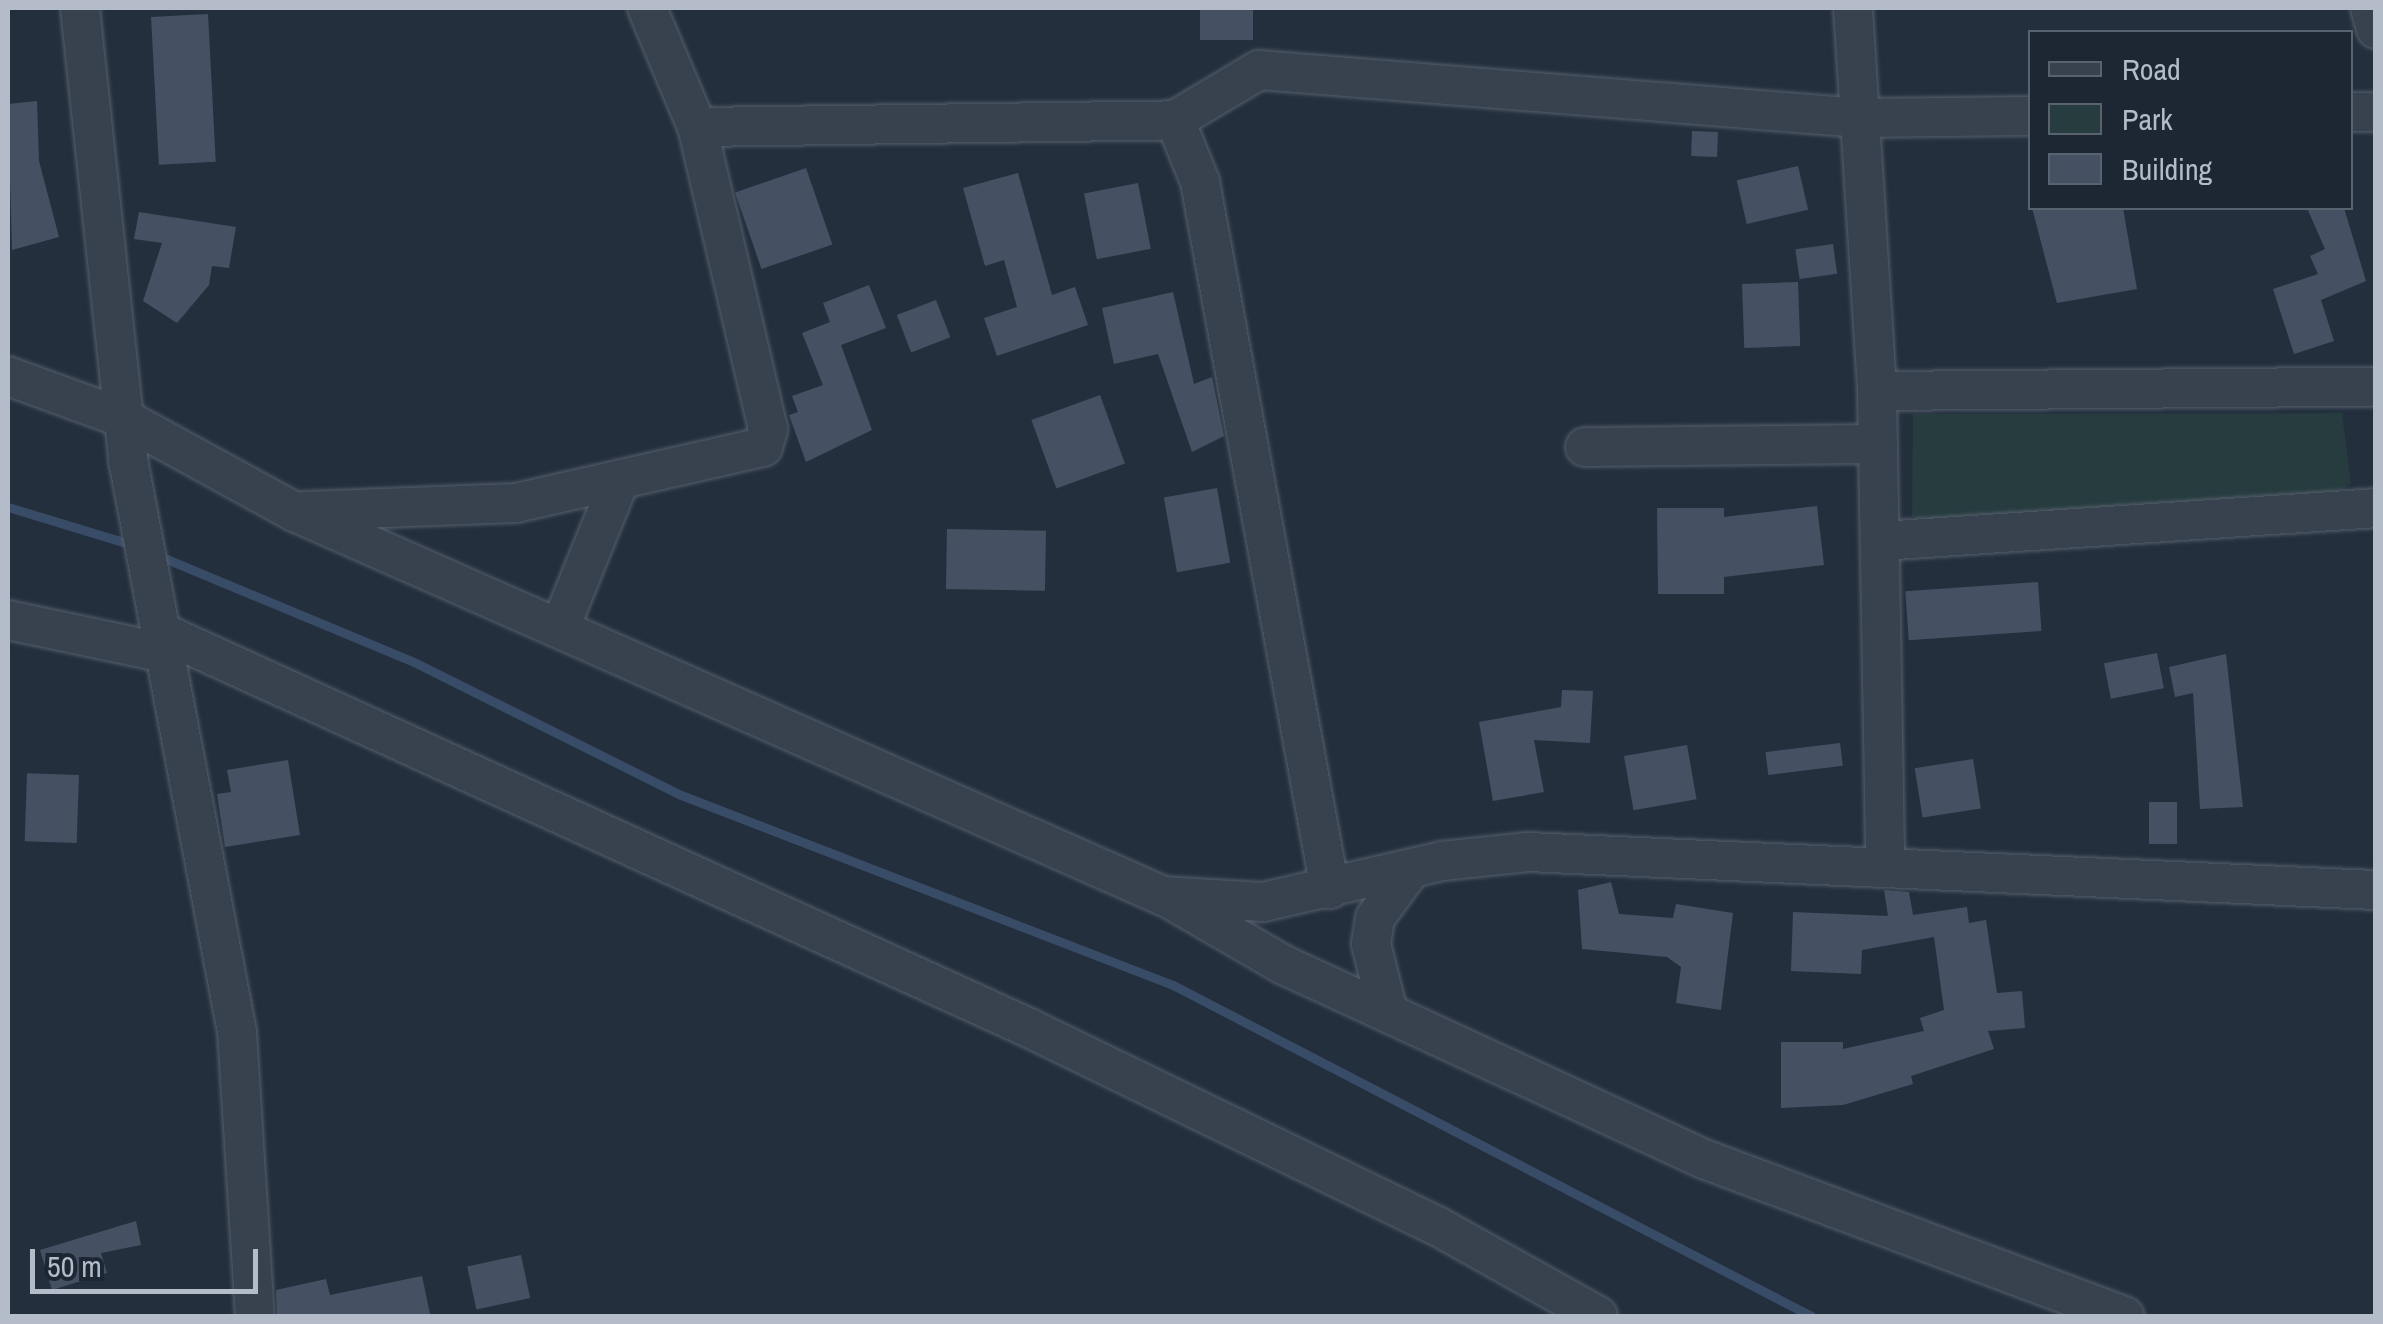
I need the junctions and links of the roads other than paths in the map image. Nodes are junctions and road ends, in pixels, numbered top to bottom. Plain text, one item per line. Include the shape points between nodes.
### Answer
1 (80, 8) edge
2 (648, 8) edge
3 (1853, 8) edge
4 (2370, 8) edge
5 (2376, 29) edge
6 (2028, 116) edge
7 (1860, 118) junction
8 (1175, 120) junction
9 (698, 127) junction
10 (8, 376) edge
11 (2376, 387) edge
12 (1877, 390) junction
13 (123, 418) junction
14 (1878, 444) junction
15 (1586, 447) dead end
16 (620, 480) junction
17 (2376, 508) edge
18 (294, 512) junction
19 (1881, 541) junction
20 (8, 620) edge
21 (561, 625) junction
22 (160, 630) junction
23 (1885, 861) junction
24 (1410, 869) junction
25 (1330, 889) junction
26 (2376, 890) edge
27 (1163, 896) junction
28 (1388, 1012) junction
29 (255, 1316) edge
30 (1598, 1316) edge
31 (2125, 1316) edge

1 - 13 street
2 - 9 street
3 - 7 street
4 - 5 street
6 - 7 street
7 - 8 street via 1259,70
7 - 12 street
8 - 9 street via 1062,128
8 - 25 street via 1200,182
9 - 16 street via 768,430 763,447
10 - 13 street
11 - 12 street
12 - 14 street
13 - 18 street
13 - 22 street
14 - 15 street
14 - 19 street
16 - 18 street via 516,502
16 - 21 street
17 - 19 street
18 - 21 street
19 - 23 street
20 - 22 street
21 - 27 street
22 - 29 street via 238,1032
22 - 30 street via 1029,1028 1438,1227
23 - 24 street via 1528,852
23 - 26 street
24 - 25 street
24 - 28 street via 1375,918 1372,944
25 - 27 street via 1262,902
27 - 28 street
28 - 31 street via 1704,1159

